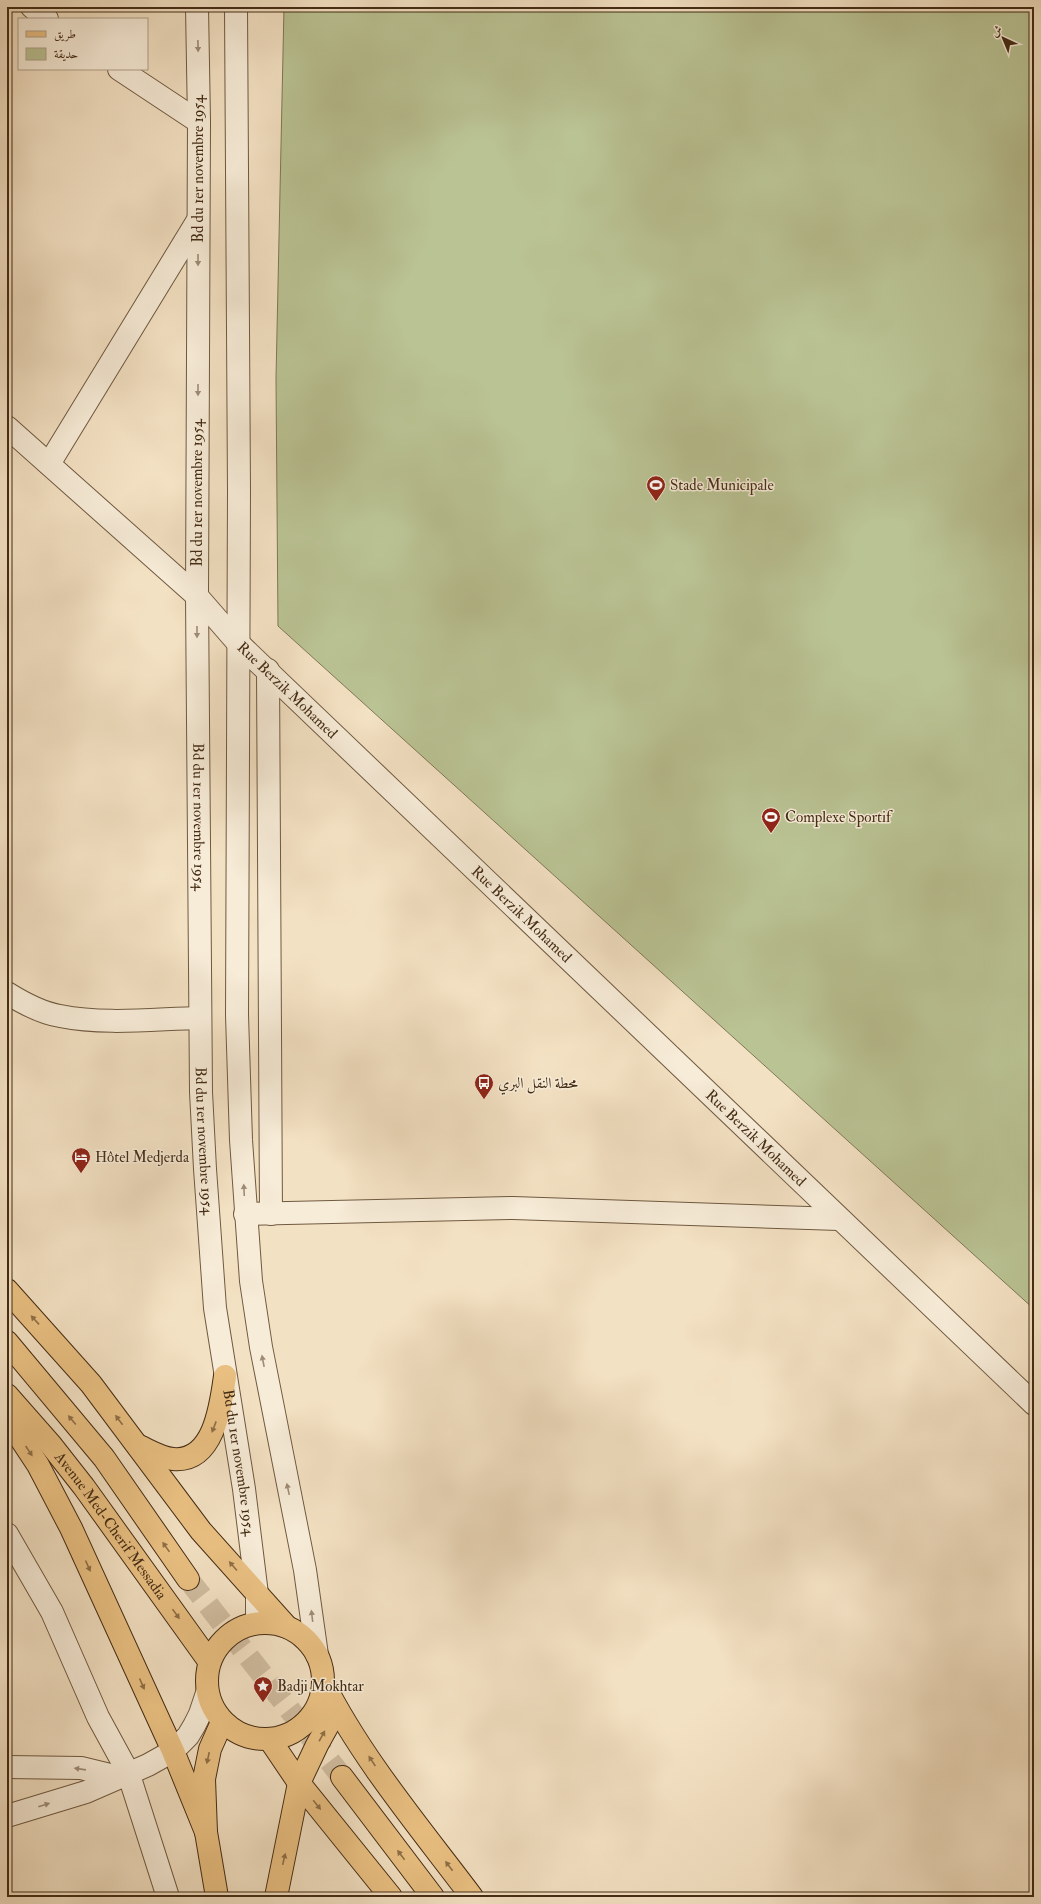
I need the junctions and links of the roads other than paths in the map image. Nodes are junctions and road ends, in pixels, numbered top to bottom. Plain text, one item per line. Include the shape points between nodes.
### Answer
1 (32, 7) edge
2 (197, 7) edge
3 (236, 7) edge
4 (46, 18) edge
5 (121, 70) edge
6 (199, 122) junction
7 (198, 220) junction
8 (7, 427) edge
9 (49, 464) junction
10 (197, 596) junction
11 (237, 642) junction
12 (268, 670) junction
13 (7, 993) edge
14 (200, 1018) junction
15 (245, 1214) junction
16 (271, 1214) junction
17 (839, 1218) junction
18 (7, 1290) edge
19 (7, 1342) edge
20 (225, 1376) junction
21 (7, 1395) edge
22 (1034, 1404) edge
23 (7, 1418) edge
24 (138, 1446) junction
25 (7, 1534) edge
26 (188, 1579) tunnel mouth
27 (257, 1594) junction
28 (257, 1623) junction
29 (287, 1627) junction
30 (317, 1655) junction
31 (209, 1661) junction
32 (324, 1682) junction
33 (207, 1693) junction
34 (337, 1709) junction
35 (222, 1722) junction
36 (270, 1740) junction
37 (173, 1751) junction
38 (7, 1767) edge
39 (123, 1774) junction
40 (342, 1778) tunnel mouth
41 (299, 1782) junction
42 (7, 1816) edge
43 (206, 1832) junction
44 (168, 1897) edge
45 (217, 1897) edge
46 (276, 1897) edge
47 (391, 1897) edge
48 (433, 1897) edge
49 (472, 1897) edge

1 - 4 street
2 -> 6 street, Bd du 1er novembre 1954
3 - 11 street via 239,320
5 - 6 street
6 - 7 street, Bd du 1er novembre 1954
7 - 9 street
7 -> 10 street, Bd du 1er novembre 1954
8 - 9 street, Rue Berzik Mohamed
9 - 10 street, Rue Berzik Mohamed
10 - 11 street, Rue Berzik Mohamed
10 -> 14 street, Bd du 1er novembre 1954
11 - 12 street, Rue Berzik Mohamed
15 -> 11 street via 237,1015
12 - 16 street
12 - 17 street, Rue Berzik Mohamed
13 - 14 street via 25,1004 58,1016 93,1020
14 - 20 street, Bd du 1er novembre 1954 via 206,1185 215,1308
15 - 16 street
30 -> 15 street via 305,1570 261,1347 251,1281
16 - 17 street via 513,1208
17 - 22 street, Rue Berzik Mohamed
24 -> 18 main road via 91,1384
26 -> 19 main road via 104,1458
20 -> 24 main road via 219,1413 207,1443 198,1452 187,1458 174,1460
20 - 27 street, Bd du 1er novembre 1954 via 244,1489
21 -> 31 main road, Avenue Med-Cherif Messadia via 84,1487
23 -> 37 main road via 38,1465 71,1528
27 -> 24 main road via 201,1531
25 - 39 street via 52,1612
27 - 28 street, Bd du 1er novembre 1954
27 - 29 main road
28 - 29 main road
28 - 31 main road via 237,1629 220,1643
29 - 30 main road via 310,1643
30 - 32 main road
31 - 33 main road
32 - 34 main road
32 - 36 main road via 316,1709 308,1721 290,1734
33 - 35 main road via 213,1709
33 - 37 street via 194,1726
41 -> 34 main road
49 -> 34 main road via 388,1784
35 - 36 main road via 236,1733 252,1739
35 -> 43 main road via 210,1749 204,1779
36 - 41 main road
37 - 39 street
37 - 43 main road
39 -> 38 street via 81,1768
42 -> 39 street via 86,1792
39 - 44 street
48 -> 40 main road
46 -> 41 main road
41 -> 47 main road
43 - 45 main road

